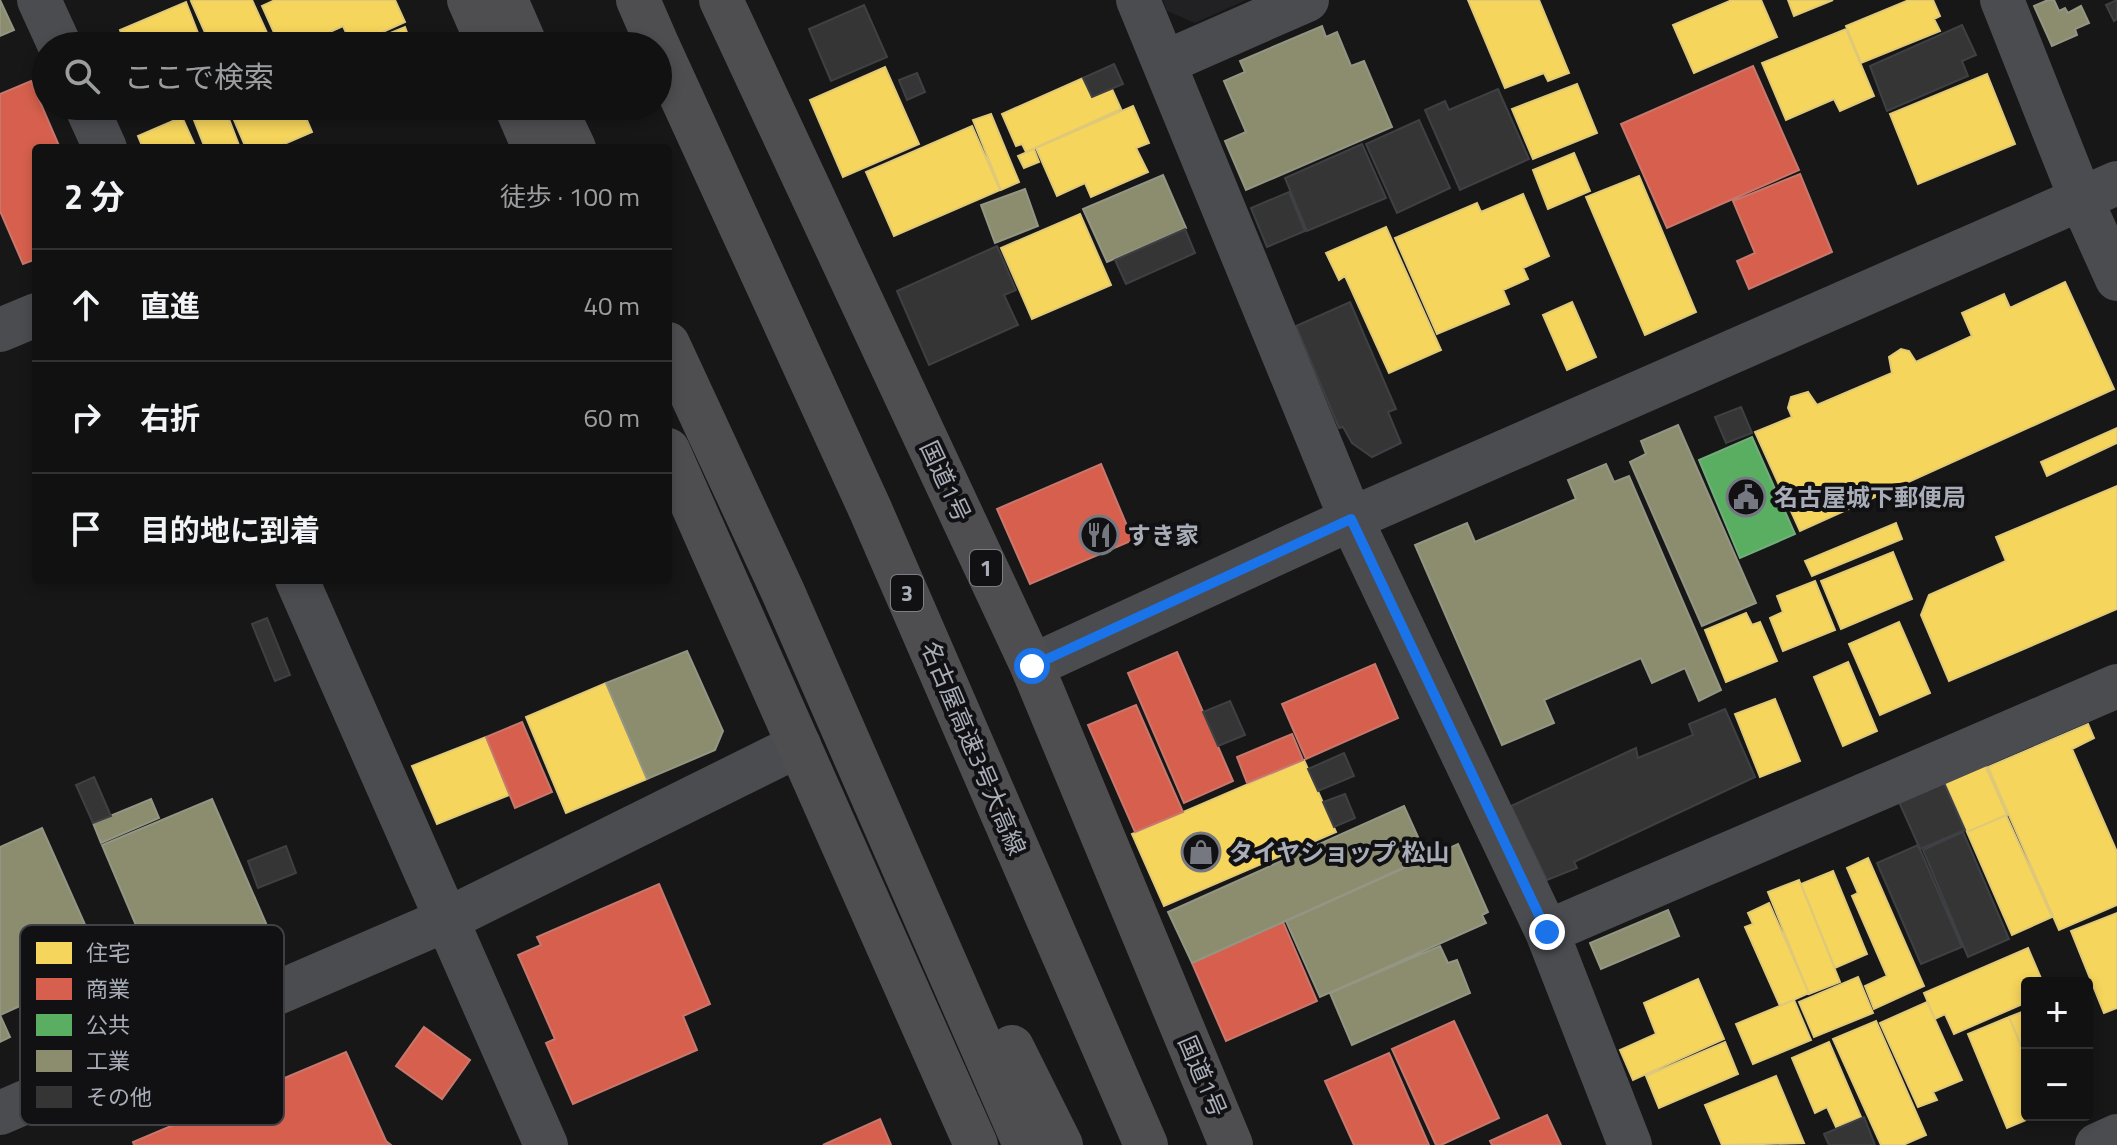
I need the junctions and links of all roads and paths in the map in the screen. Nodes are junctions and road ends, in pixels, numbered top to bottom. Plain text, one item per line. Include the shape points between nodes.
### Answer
1 (39, 0) edge
2 (469, 0) edge
3 (506, 0) edge
4 (638, 0) edge
5 (721, 0) edge
6 (1138, 0) edge
7 (1307, 0) edge
8 (2002, 0) edge
9 (54, 32) edge
10 (483, 32) edge
11 (520, 32) edge
12 (652, 32) edge
13 (1166, 62) junction
14 (672, 77) edge
15 (92, 120) edge
16 (522, 120) edge
17 (561, 120) edge
18 (103, 144) edge
19 (532, 144) edge
20 (572, 144) edge
21 (2099, 191) edge
22 (2117, 279) edge
23 (32, 317) edge
24 (0, 330) edge
25 (672, 353) edge
26 (672, 459) edge
27 (1351, 519) junction
28 (299, 584) edge
29 (783, 592) junction
30 (1032, 666) junction
31 (2117, 686) edge
32 (799, 745) junction
33 (448, 919) junction
34 (1547, 932) junction
35 (284, 990) edge
36 (20, 1104) edge
37 (0, 1113) edge
38 (2117, 1136) edge
39 (546, 1145) edge
40 (976, 1145) edge
41 (1025, 1145) edge
42 (1061, 1145) edge
43 (1146, 1145) edge
44 (1231, 1145) edge
45 (1630, 1145) edge
46 (2097, 1145) edge

1 - 9 street
2 - 10 highway
3 - 11 highway
4 - 12 highway, 名古屋高速3号大高線 / 3
5 - 30 highway, 国道1号 / 1
6 - 13 street
7 - 13 street
8 - 21 street
13 - 27 street
14 - 43 highway, 名古屋高速3号大高線 / 3 via 870,509
15 - 18 street
16 - 19 highway
17 - 20 highway
21 - 22 street
21 - 27 street
23 - 24 street
25 - 29 highway
26 - 32 highway
27 - 30 street
27 - 34 street
28 - 33 street
29 - 41 highway
29 - 42 highway
30 - 44 highway, 国道1号 / 1
31 - 34 street
32 - 33 street
32 - 40 highway
33 - 35 street
33 - 39 street
34 - 45 street
36 - 37 street
38 - 46 street

